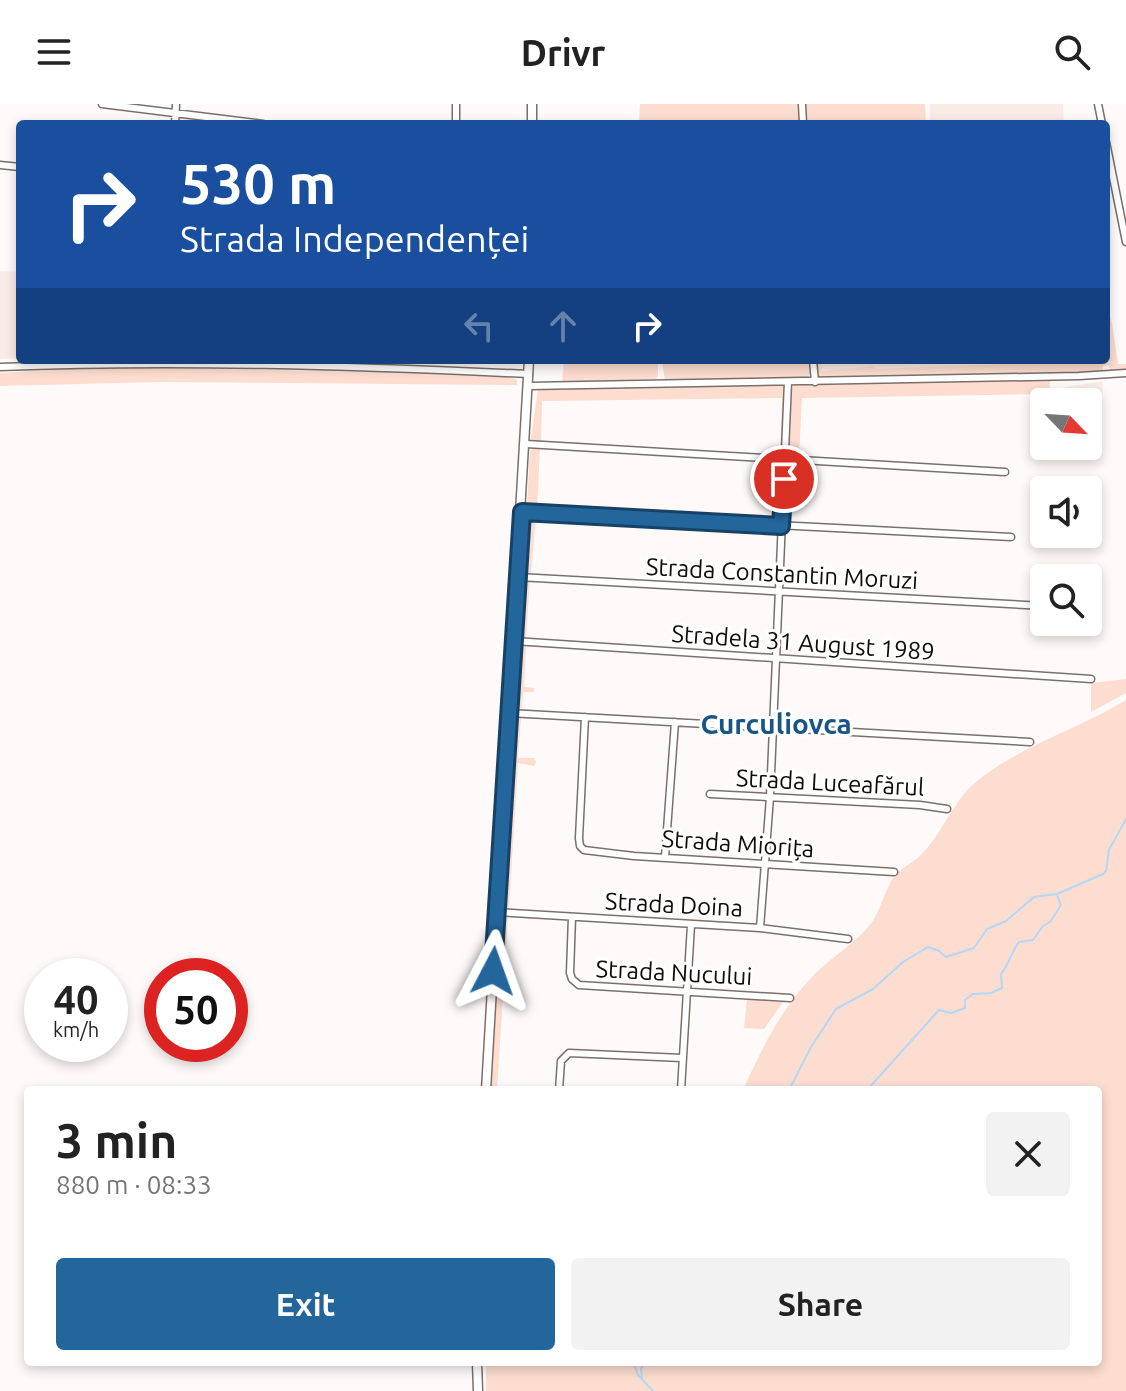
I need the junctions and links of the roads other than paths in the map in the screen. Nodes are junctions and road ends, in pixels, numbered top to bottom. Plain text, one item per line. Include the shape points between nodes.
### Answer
1 (102, 104) edge
2 (176, 104) edge
3 (175, 113) junction
4 (175, 120) edge
5 (231, 120) edge
6 (1110, 162) edge
7 (1126, 242) edge
8 (451, 364) edge
9 (529, 364) edge
10 (813, 364) edge
11 (0, 367) edge
12 (451, 371) junction
13 (1126, 373) edge
14 (529, 374) junction
15 (788, 382) junction
16 (815, 382) junction
17 (529, 386) junction
18 (526, 444) junction
19 (785, 460) junction
20 (1005, 472) dead end
21 (522, 512) junction
22 (781, 526) junction
23 (1011, 537) dead end
24 (518, 577) junction
25 (779, 592) junction
26 (1030, 605) edge
27 (514, 641) junction
28 (776, 660) junction
29 (1091, 679) dead end
30 (509, 713) junction
31 (585, 717) junction
32 (675, 722) junction
33 (772, 728) junction
34 (1030, 742) dead end
35 (710, 794) dead end
36 (770, 797) junction
37 (947, 809) dead end
38 (665, 857) junction
39 (765, 864) junction
40 (894, 872) dead end
41 (497, 912) junction
42 (572, 917) junction
43 (691, 925) junction
44 (760, 928) junction
45 (848, 939) dead end
46 (687, 993) junction
47 (790, 998) dead end
48 (682, 1058) junction
49 (486, 1086) edge
50 (559, 1086) edge
51 (681, 1086) edge
52 (477, 1366) edge
53 (478, 1391) edge

1 - 3 street
2 - 3 street
3 - 4 street
3 - 5 street
6 - 7 street
8 - 12 street
9 - 14 main road
10 - 16 street
11 - 12 street
12 - 14 street
13 - 16 street
14 - 17 main road
15 - 16 street
15 - 17 street
15 - 19 street
17 - 18 main road
18 - 19 street
18 - 21 main road
19 - 20 street
19 - 22 street
21 - 22 street
21 - 24 main road
22 - 23 street
22 - 25 street
24 - 25 street, Strada Constantin Moruzi
24 - 27 main road
25 - 26 street, Strada Constantin Moruzi
25 - 28 street
27 - 28 street, Stradela 31 August 1989
27 - 30 main road
28 - 29 street, Stradela 31 August 1989
28 - 33 street
30 - 31 street
30 - 41 main road
31 - 32 street
31 - 38 street, Strada Miorița via 582,848
32 - 33 street
32 - 38 street
33 - 34 street
33 - 36 street
35 - 36 street, Strada Luceafărul
36 - 37 street, Strada Luceafărul
36 - 39 street
38 - 39 street, Strada Miorița
39 - 40 street, Strada Miorița
39 - 44 street
41 - 42 street, Strada Doina
41 - 49 main road
42 - 43 street, Strada Doina
42 - 46 street, Strada Nucului via 570,973 577,984
43 - 44 street, Strada Doina
43 - 46 street
44 - 45 street, Strada Doina
46 - 47 street, Strada Nucului
46 - 48 street
48 - 50 street via 569,1053 561,1061
48 - 51 street
52 - 53 main road

